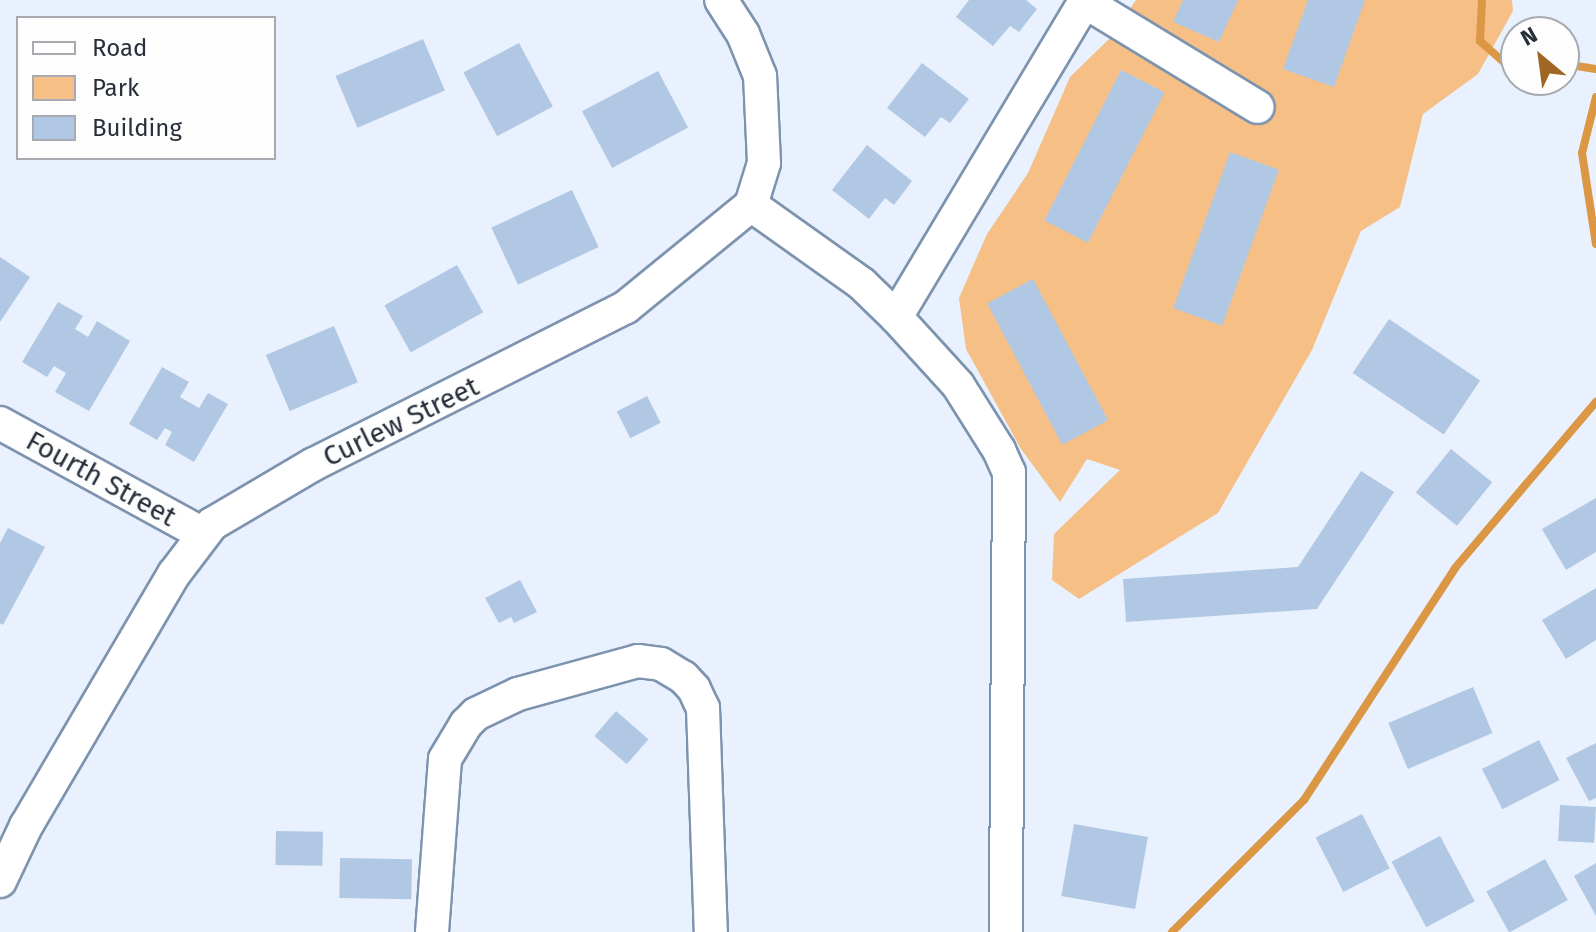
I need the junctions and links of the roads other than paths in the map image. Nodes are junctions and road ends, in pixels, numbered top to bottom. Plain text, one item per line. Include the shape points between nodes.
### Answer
1 (721, 0) edge
2 (1086, 1) edge
3 (1258, 107) dead end
4 (751, 205) junction
5 (896, 317) junction
6 (0, 424) edge
7 (203, 534) junction
8 (0, 881) edge
9 (432, 932) edge
10 (711, 932) edge
11 (1006, 932) edge

1 - 4 street via 743,34 760,76 764,163
2 - 3 street
2 - 5 street
4 - 5 street via 862,284
4 - 7 street, Curlew Street via 626,307 314,464 224,516
5 - 11 street via 958,385 1009,472
6 - 7 street, Fourth Street
7 - 8 street, Curlew Street via 174,574 26,826
9 - 10 street via 445,759 454,740 476,714 518,694 638,661 661,664 683,677 703,708

